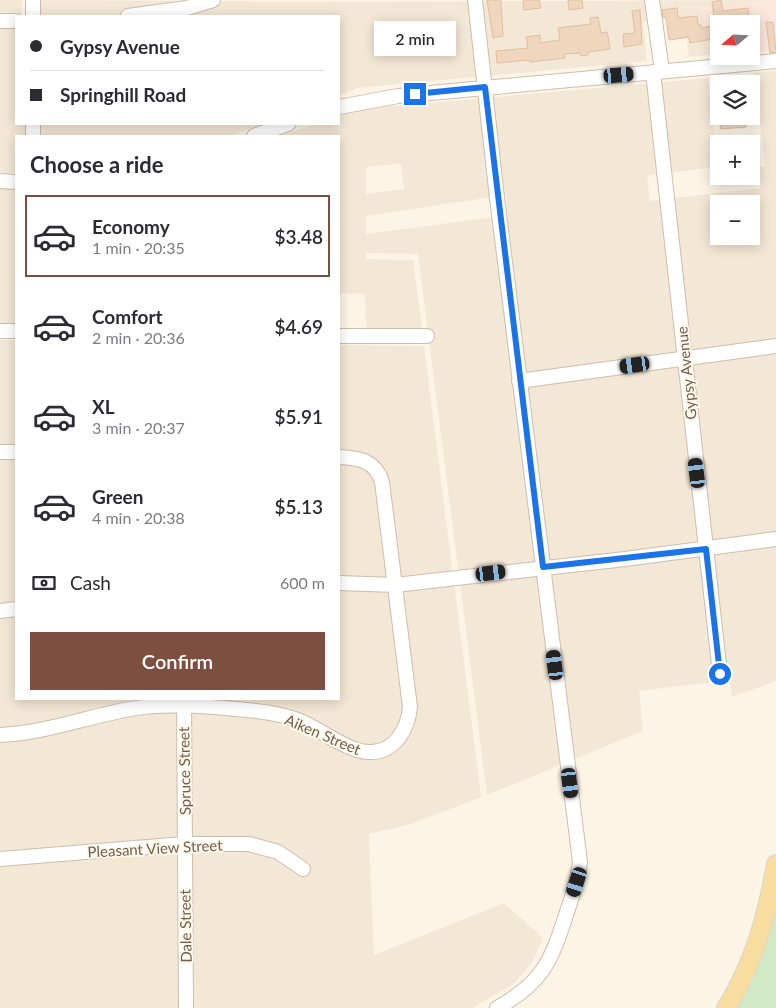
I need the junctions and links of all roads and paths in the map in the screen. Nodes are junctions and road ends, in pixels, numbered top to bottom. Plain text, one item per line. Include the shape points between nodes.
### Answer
1 (33, 0) edge
2 (213, 0) edge
3 (475, 0) edge
4 (652, 0) edge
5 (33, 15) edge
6 (135, 15) edge
7 (0, 21) edge
8 (15, 21) edge
9 (776, 61) edge
10 (658, 71) junction
11 (485, 87) junction
12 (340, 108) edge
13 (284, 125) edge
14 (257, 135) edge
15 (0, 182) edge
16 (15, 182) edge
17 (0, 331) edge
18 (15, 331) edge
19 (340, 336) edge
20 (427, 336) dead end
21 (776, 346) edge
22 (684, 358) junction
23 (519, 381) junction
24 (0, 452) edge
25 (15, 452) edge
26 (340, 458) edge
27 (776, 539) edge
28 (706, 549) junction
29 (543, 567) junction
30 (340, 583) edge
31 (395, 584) junction
32 (15, 610) edge
33 (0, 611) edge
34 (720, 674) dead end
35 (184, 703) edge
36 (0, 736) edge
37 (184, 844) junction
38 (0, 859) edge
39 (776, 864) edge
40 (303, 869) dead end
41 (186, 1008) edge
42 (497, 1008) edge
43 (726, 1008) edge

1 - 5 street
2 - 6 street via 187,8
3 - 11 street
4 - 10 street, Gypsy Avenue
7 - 8 street
9 - 10 street
10 - 11 street
10 - 22 street, Gypsy Avenue
11 - 12 street via 398,96
11 - 23 street
13 - 14 street
15 - 16 street
17 - 18 street
19 - 20 street
21 - 22 street
22 - 23 street
22 - 28 street, Gypsy Avenue
23 - 29 street
24 - 25 street
26 - 31 street, Aiken Street via 362,460 379,473
27 - 28 street
28 - 29 street
28 - 34 street, Gypsy Avenue
29 - 31 street
29 - 42 street via 580,862 577,882 548,962 521,994
30 - 31 street
31 - 35 street, Aiken Street via 410,707 403,731 387,748 374,752 358,751 308,725 279,715
32 - 33 street
35 - 36 street, Aiken Street via 132,708 48,729
35 - 37 street, Spruce Street
37 - 38 street, Pleasant View Street
37 - 40 street, Pleasant View Street via 262,846 289,857
37 - 41 street, Dale Street
39 - 43 main road via 760,935

